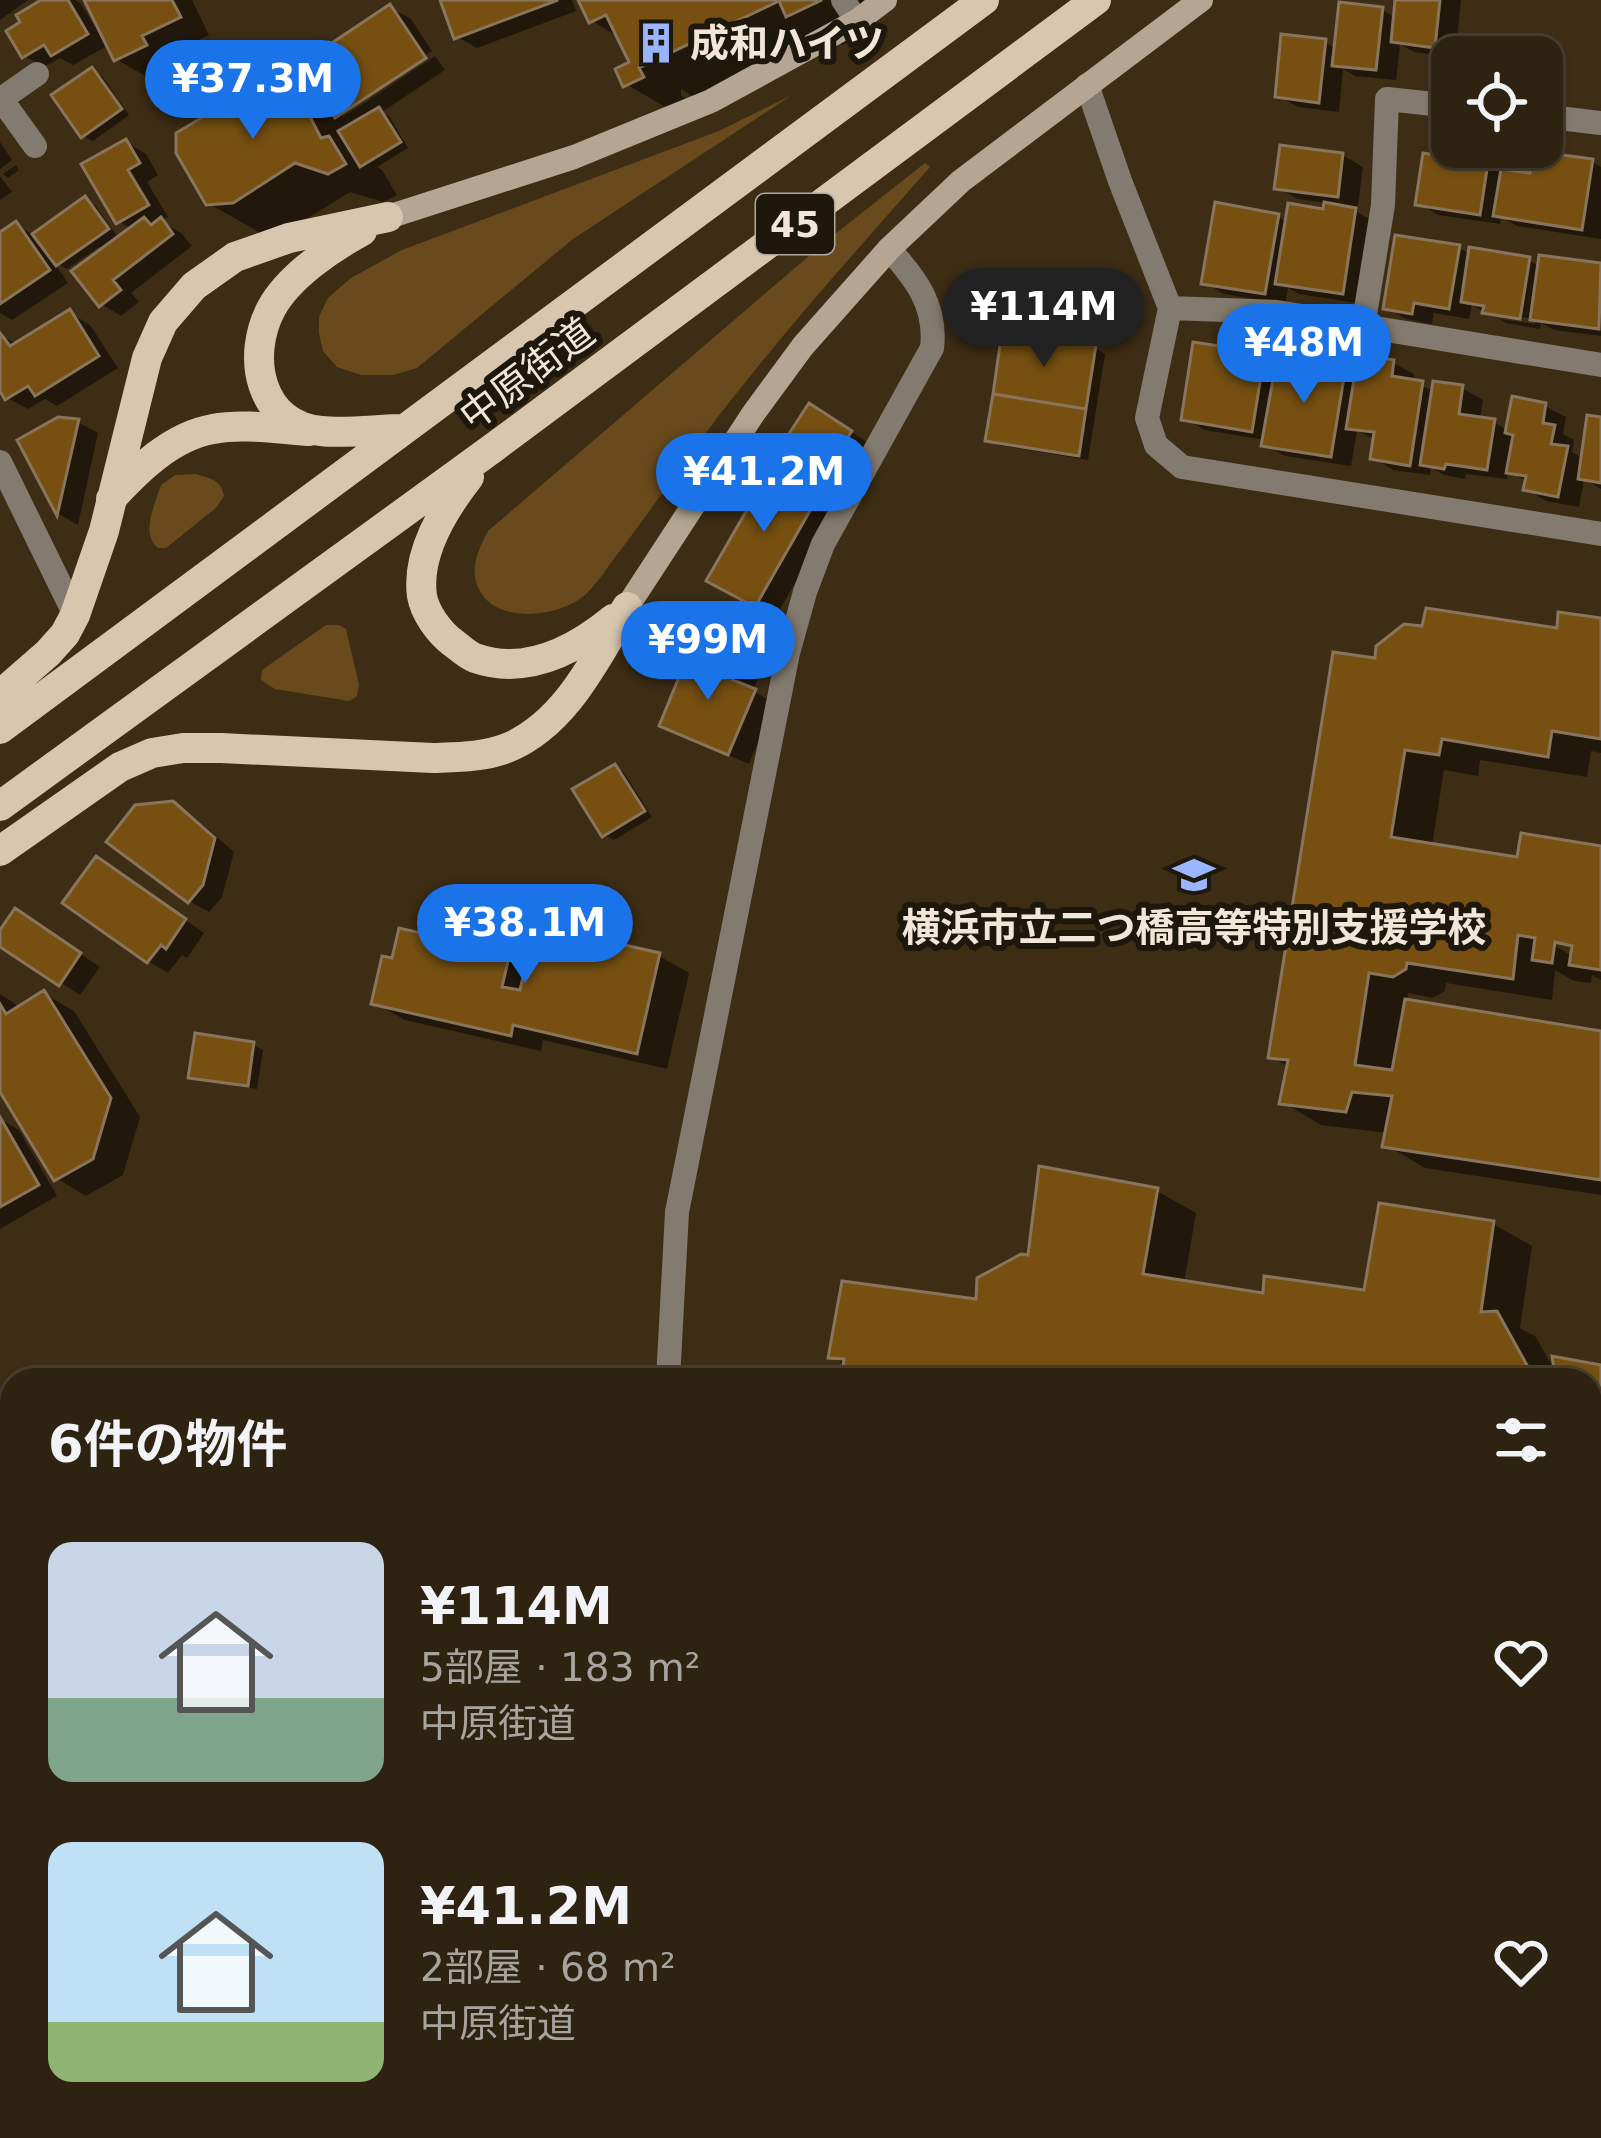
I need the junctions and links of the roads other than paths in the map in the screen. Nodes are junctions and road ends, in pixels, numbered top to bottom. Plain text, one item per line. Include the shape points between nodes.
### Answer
1 (885, 0) edge
2 (984, 0) edge
3 (1096, 0) edge
4 (1201, 0) edge
5 (850, 10) edge
6 (37, 74) dead end
7 (1087, 86) junction
8 (1, 99) edge
9 (1431, 104) edge
10 (1563, 118) edge
11 (1601, 123) edge
12 (35, 146) dead end
13 (388, 217) junction
14 (889, 249) junction
15 (1170, 308) junction
16 (1363, 327) junction
17 (1601, 365) edge
18 (405, 428) junction
19 (319, 431) junction
20 (493, 448) junction
21 (0, 462) edge
22 (111, 499) junction
23 (1601, 534) edge
24 (627, 608) junction
25 (75, 615) junction
26 (0, 695) edge
27 (0, 729) edge
28 (0, 806) edge
29 (0, 851) edge
30 (669, 1368) edge

1 - 5 street
2 - 18 main road, 中原街道 / 45
3 - 20 main road, 中原街道 / 45
4 - 7 street
5 - 13 street via 711,100 574,157
6 - 8 street
7 - 14 street via 962,181
7 - 15 street
8 - 12 street
9 - 16 street via 1388,99 1383,205
10 - 11 street
13 - 19 main road via 304,271 266,325 259,373 268,400
13 - 22 main road via 271,244 194,286 163,322 147,358
14 - 24 street via 802,346
14 - 30 street via 929,307 932,348 823,544 788,652 677,1212
15 - 16 street via 1277,312
15 - 23 street via 1148,418 1156,445 1182,467
16 - 17 street
18 - 19 main road
18 - 27 main road, 中原街道 / 45
19 - 22 main road via 211,429 149,461
20 - 24 main road via 442,515 426,554 422,598 439,633 474,657 516,664 553,657
20 - 28 main road, 中原街道 / 45
21 - 25 street
22 - 25 main road
24 - 29 main road via 578,689 545,725 509,747 434,758 220,748 152,753 120,766
25 - 26 main road via 48,653

